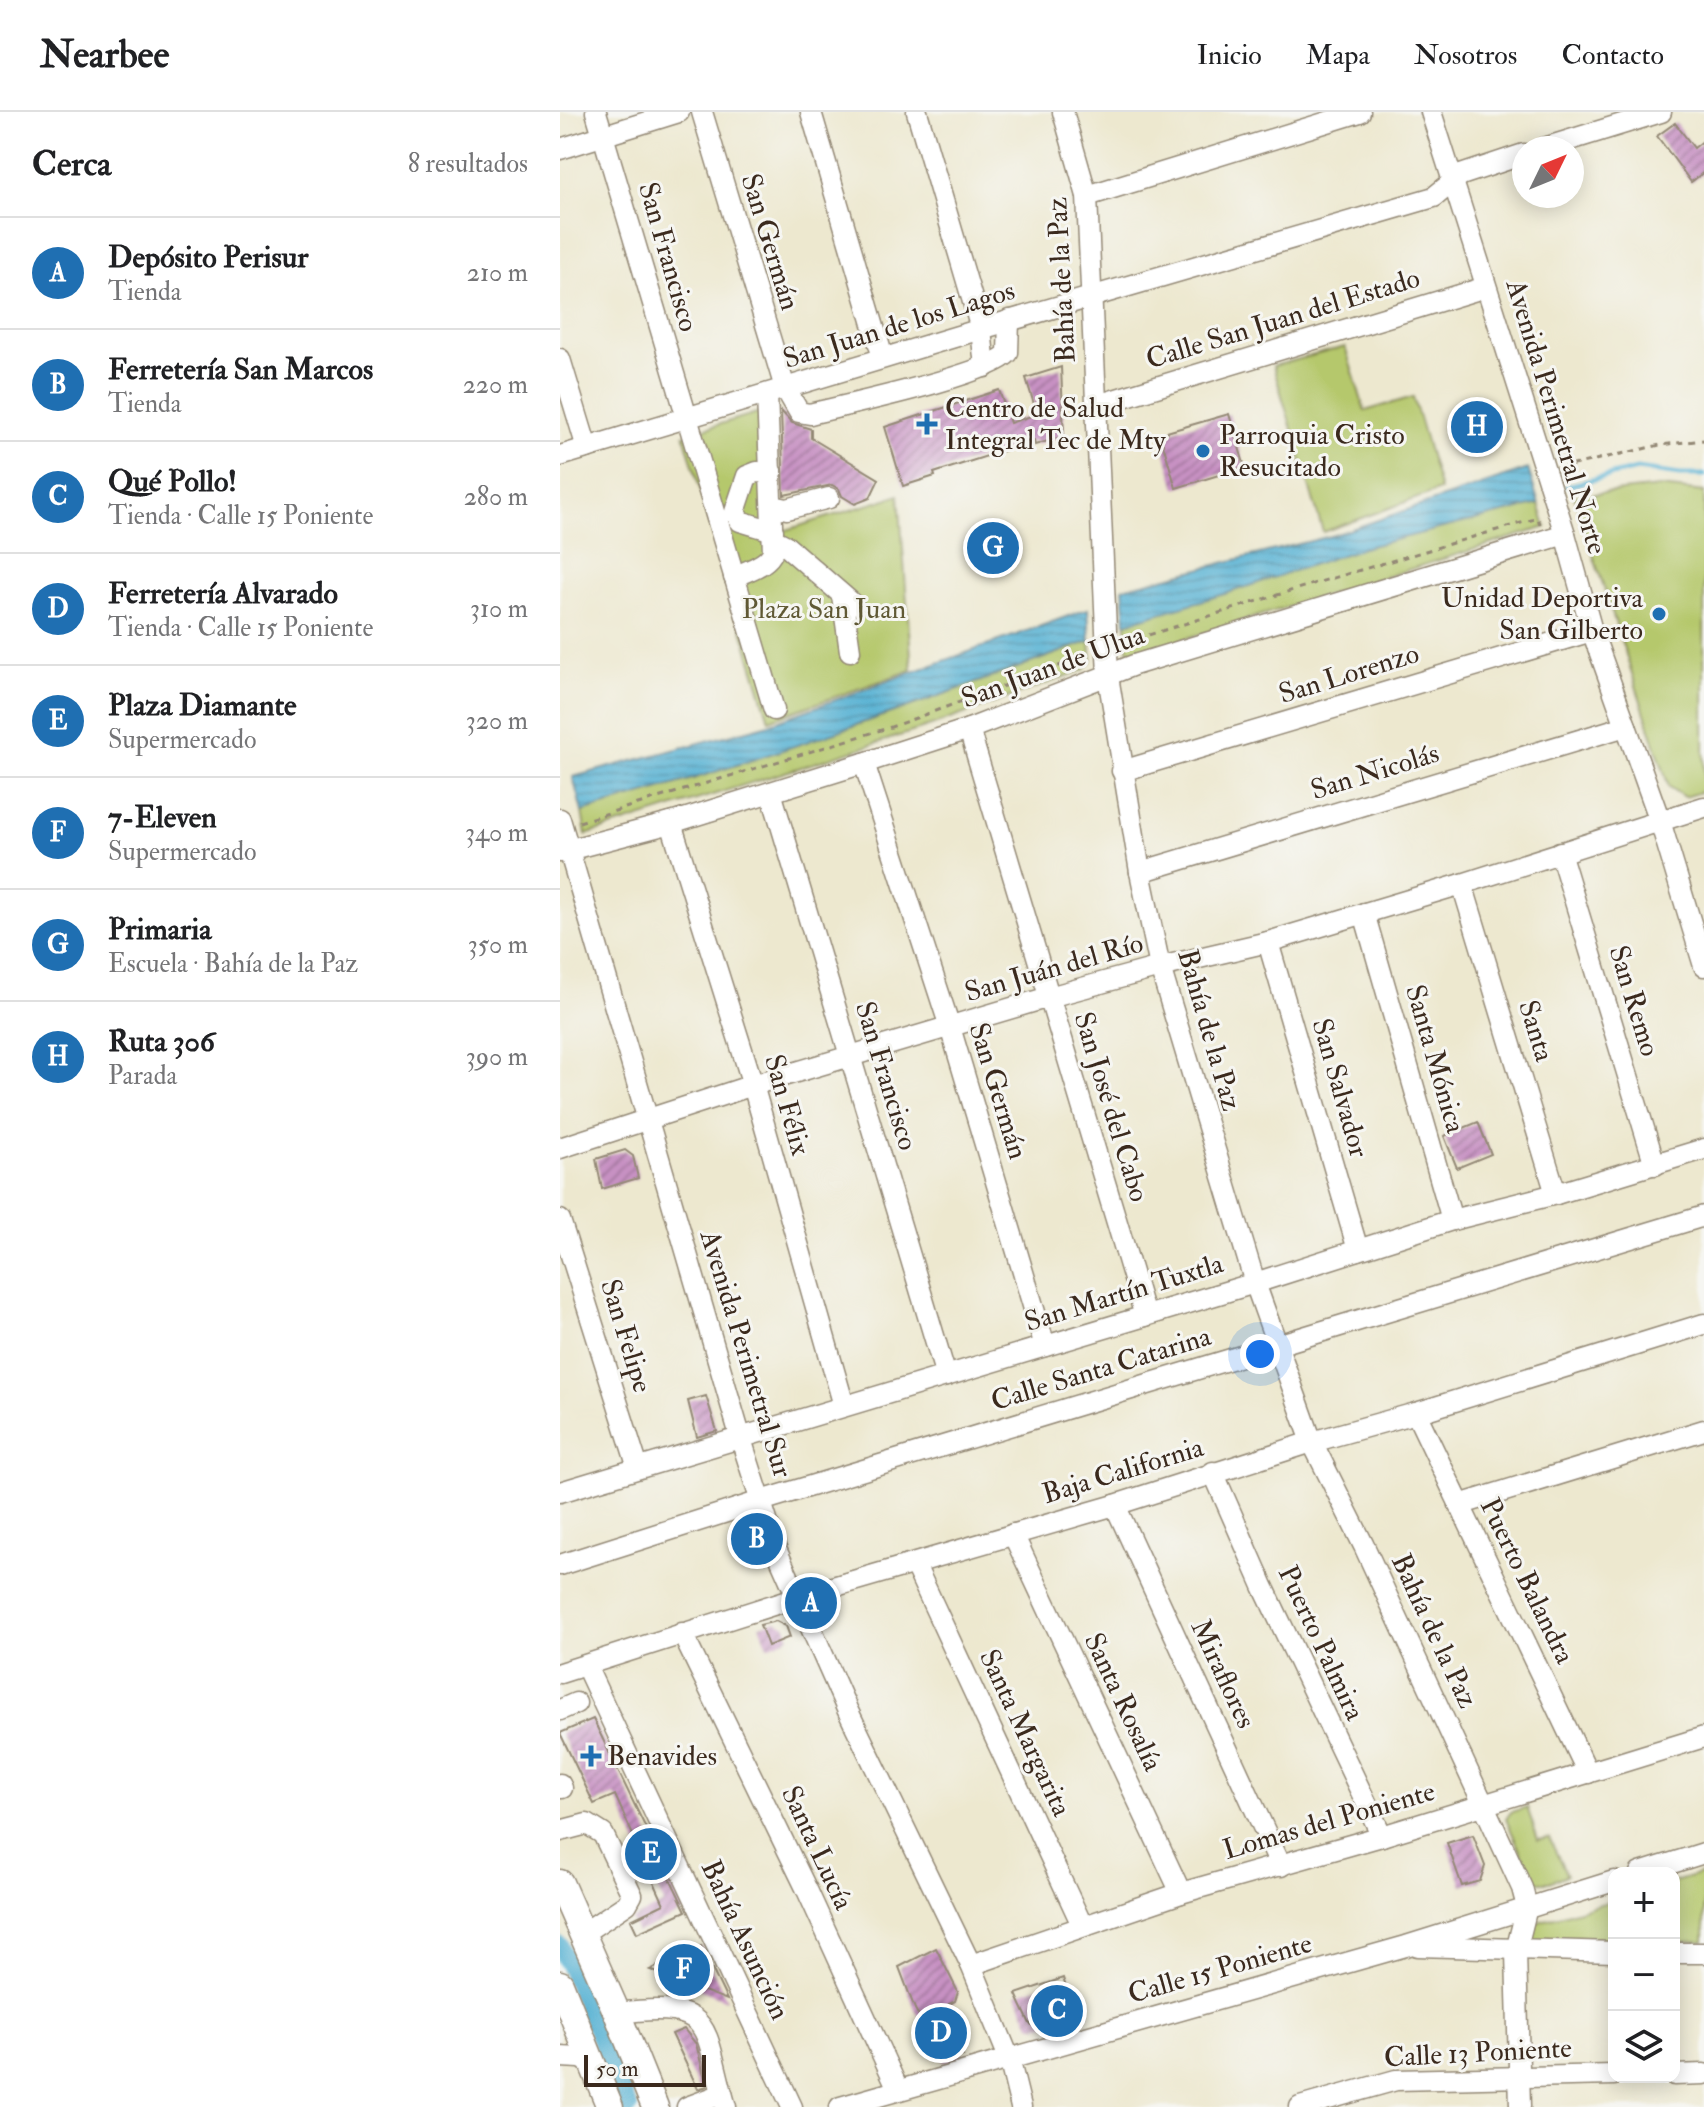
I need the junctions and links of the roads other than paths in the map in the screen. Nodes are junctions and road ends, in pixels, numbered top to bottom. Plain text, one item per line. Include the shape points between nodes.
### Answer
1 (596, 112) edge
2 (679, 112) edge
3 (702, 112) edge
4 (811, 112) edge
5 (917, 112) edge
6 (1063, 112) edge
7 (1360, 112) edge
8 (1431, 112) edge
9 (1661, 112) edge
10 (603, 136) junction
11 (1583, 136) edge
12 (560, 149) edge
13 (1512, 158) edge
14 (1453, 182) junction
15 (1087, 196) junction
16 (1486, 287) junction
17 (1093, 296) junction
18 (1009, 320) junction
19 (981, 329) junction
20 (883, 358) junction
21 (560, 359) edge
22 (985, 367) junction
23 (776, 391) junction
24 (1097, 405) junction
25 (686, 418) junction
26 (587, 448) junction
27 (560, 456) edge
28 (772, 473) junction
29 (829, 498) dead end
30 (773, 506) junction
31 (1565, 534) junction
32 (773, 535) junction
33 (734, 577) junction
34 (1592, 631) junction
35 (850, 651) dead end
36 (1108, 676) junction
37 (774, 710) dead end
38 (1626, 726) junction
39 (969, 729) junction
40 (864, 763) junction
41 (1122, 771) junction
42 (771, 792) junction
43 (1704, 807) edge
44 (1660, 821) junction
45 (561, 823) edge
46 (671, 823) junction
47 (564, 851) edge
48 (1560, 852) junction
49 (1140, 872) junction
50 (1462, 884) junction
51 (1364, 913) junction
52 (1268, 942) junction
53 (1704, 966) edge
54 (1160, 967) junction
55 (1049, 997) junction
56 (950, 1027) junction
57 (852, 1057) junction
58 (753, 1085) junction
59 (647, 1119) junction
60 (560, 1148) edge
61 (1704, 1149) edge
62 (1655, 1165) junction
63 (1556, 1194) junction
64 (1704, 1216) edge
65 (560, 1220) edge
66 (1452, 1220) junction
67 (1358, 1250) junction
68 (1255, 1283) junction
69 (1145, 1316) junction
70 (1704, 1324) edge
71 (1278, 1345) junction
72 (1045, 1346) junction
73 (946, 1376) junction
74 (844, 1406) junction
75 (1416, 1413) junction
76 (1704, 1430) edge
77 (741, 1439) junction
78 (1312, 1442) junction
79 (638, 1468) junction
80 (1213, 1472) junction
81 (560, 1492) edge
82 (761, 1501) junction
83 (1115, 1505) junction
84 (1459, 1505) junction
85 (1013, 1534) junction
86 (560, 1565) edge
87 (915, 1565) junction
88 (798, 1597) junction
89 (682, 1633) junction
90 (586, 1666) junction
91 (560, 1673) edge
92 (1704, 1737) edge
93 (1588, 1773) junction
94 (1483, 1805) junction
95 (560, 1831) edge
96 (1382, 1836) junction
97 (1704, 1853) edge
98 (1281, 1866) junction
99 (1659, 1867) edge
100 (560, 1883) edge
101 (1608, 1883) edge
102 (1181, 1893) junction
103 (1527, 1907) junction
104 (1082, 1925) junction
105 (582, 1934) junction
106 (1406, 1946) junction
107 (1516, 1951) junction
108 (1608, 1952) edge
109 (1680, 1953) edge
110 (1704, 1953) edge
111 (971, 1965) junction
112 (560, 1984) edge
113 (617, 2013) junction
114 (560, 2057) edge
115 (1009, 2058) junction
116 (592, 2062) junction
117 (1704, 2074) edge
118 (1608, 2075) edge
119 (1680, 2075) edge
120 (1518, 2076) junction
121 (898, 2089) junction
122 (724, 2100) edge
123 (610, 2107) edge
124 (655, 2107) edge
125 (687, 2107) edge
126 (792, 2107) edge
127 (840, 2107) edge
128 (1021, 2107) edge
129 (1300, 2107) edge
130 (1520, 2107) edge

1 - 10 street, San Francisco
2 - 10 street
3 - 23 street, San Germán
4 - 20 street
5 - 19 street
6 - 15 street, Bahía de la Paz
7 - 15 street
8 - 14 street, Avenida Perimetral Norte
9 - 11 street
10 - 12 street
10 - 25 street, San Francisco
13 - 14 street, San Juan de los Lagos via 1470,170
14 - 16 street, Avenida Perimetral Norte
14 - 17 street, San Juan de los Lagos via 1434,197
15 - 17 street, Bahía de la Paz
16 - 24 street, Calle San Juan del Estado
16 - 31 street, Avenida Perimetral Norte
17 - 18 street, San Juan de los Lagos
17 - 24 street, Bahía de la Paz
18 - 19 street, San Juan de los Lagos
18 - 22 street via 1008,353
19 - 20 street, San Juan de los Lagos
19 - 22 street
20 - 23 street, San Juan de los Lagos
21 - 26 street
22 - 23 street via 810,414 799,412
23 - 25 street, San Juan de los Lagos
23 - 28 street
24 - 36 street, Bahía de la Paz
25 - 26 street, San Juan de los Lagos
25 - 33 street, San Francisco
26 - 27 street, San Juan de los Lagos
28 - 30 street
28 - 32 street via 747,476 735,512 740,521
29 - 30 street via 787,509
30 - 32 street
31 - 34 street, Avenida Perimetral Norte
31 - 36 street, San Juan de Ulua
32 - 33 street via 772,557
32 - 35 street via 847,599
33 - 37 street, San Francisco
34 - 38 street, Avenida Perimetral Norte
34 - 41 street, San Lorenzo
36 - 39 street, San Juan de Ulua
36 - 41 street, Bahía de la Paz
38 - 44 street, Avenida Perimetral Norte
38 - 49 street, San Nicolás
39 - 40 street, San Juan de Ulua
39 - 55 street, San José del Cabo
40 - 42 street, San Juan de Ulua
40 - 56 street, San Germán
41 - 49 street, Bahía de la Paz
42 - 46 street, San Juan de Ulua
42 - 57 street, San Francisco
43 - 44 street, San Juán del Río
44 - 48 street, San Juán del Río
44 - 53 street, Avenida Perimetral Norte
45 - 47 street, Avenida Perimetral Sur
46 - 47 street, San Juan de Ulua
46 - 58 street, San Félix
47 - 59 street, Avenida Perimetral Sur
48 - 50 street, San Juán del Río
48 - 62 street, San Remo
49 - 54 street, Bahía de la Paz
50 - 51 street, San Juán del Río
50 - 63 street, Santa
51 - 52 street, San Juán del Río
51 - 66 street, Santa Mónica
52 - 54 street, San Juán del Río
52 - 67 street, San Salvador
54 - 55 street, San Juán del Río
54 - 68 street, Bahía de la Paz
55 - 56 street, San Juán del Río
55 - 69 street, San José del Cabo
56 - 57 street, San Juán del Río
56 - 72 street, San Germán
57 - 58 street, San Juán del Río
57 - 73 street, San Francisco
58 - 59 street, San Juán del Río
58 - 74 street, San Félix
59 - 60 street, San Juán del Río
59 - 77 street, Avenida Perimetral Sur
61 - 62 street, San Martín Tuxtla
62 - 63 street, San Martín Tuxtla
63 - 66 street, San Martín Tuxtla
64 - 71 street, Calle Santa Catarina
65 - 79 street, San Felipe
66 - 67 street, San Martín Tuxtla
67 - 68 street, San Martín Tuxtla
68 - 69 street, San Martín Tuxtla
68 - 71 street, Bahía de la Paz
69 - 72 street, San Martín Tuxtla
70 - 75 street, Baja California
71 - 78 street, Bahía de la Paz
71 - 82 street, Calle Santa Catarina
72 - 73 street, San Martín Tuxtla
73 - 74 street, San Martín Tuxtla
74 - 77 street, San Martín Tuxtla
75 - 78 street, Baja California
75 - 84 street, Puerto Balandra
76 - 84 street
77 - 79 street, San Martín Tuxtla
77 - 82 street, Avenida Perimetral Sur
78 - 80 street, Baja California
78 - 94 street, Bahía de la Paz
79 - 81 street, San Martín Tuxtla
80 - 83 street, Baja California
80 - 96 street, Puerto Palmira
82 - 86 street, Calle Santa Catarina
82 - 88 street, Avenida Perimetral Sur
83 - 85 street, Baja California
83 - 98 street, Miraflores
84 - 93 street, Puerto Balandra
85 - 87 street, Baja California
85 - 102 street, Santa Rosalía
87 - 88 street, Baja California
87 - 104 street, Santa Margarita
88 - 89 street, Baja California
88 - 111 street, Avenida Perimetral Sur
89 - 90 street, Baja California
89 - 121 street, Santa Lucía
90 - 91 street, Baja California
90 - 126 street, Bahía Asunción
92 - 93 street, Lomas del Poniente
93 - 94 street, Lomas del Poniente
94 - 96 street, Lomas del Poniente
94 - 103 street, Bahía de la Paz
95 - 105 street via 587,1824 603,1834 632,1895 627,1904
96 - 98 street, Lomas del Poniente
97 - 99 street
98 - 102 street, Lomas del Poniente
100 - 105 main road
101 - 103 street, Calle 15 Poniente
102 - 104 street, Lomas del Poniente
103 - 106 street, Calle 15 Poniente
103 - 107 street
104 - 111 street, Lomas del Poniente
105 - 113 main road
106 - 107 street
106 - 115 street, Calle 15 Poniente
107 - 108 street
107 - 120 street
109 - 110 street
111 - 115 street, Avenida Perimetral Sur
112 - 116 main road
113 - 122 street via 672,2009 700,2024 710,2040
113 - 124 main road
114 - 116 street
115 - 121 street, Calle 15 Poniente
115 - 128 street, Avenida Perimetral Sur
116 - 123 main road
117 - 119 street
118 - 120 street, Calle 13 Poniente
120 - 129 street, Calle 13 Poniente via 1396,2080
120 - 130 street
121 - 127 street, Calle 15 Poniente
122 - 125 street

